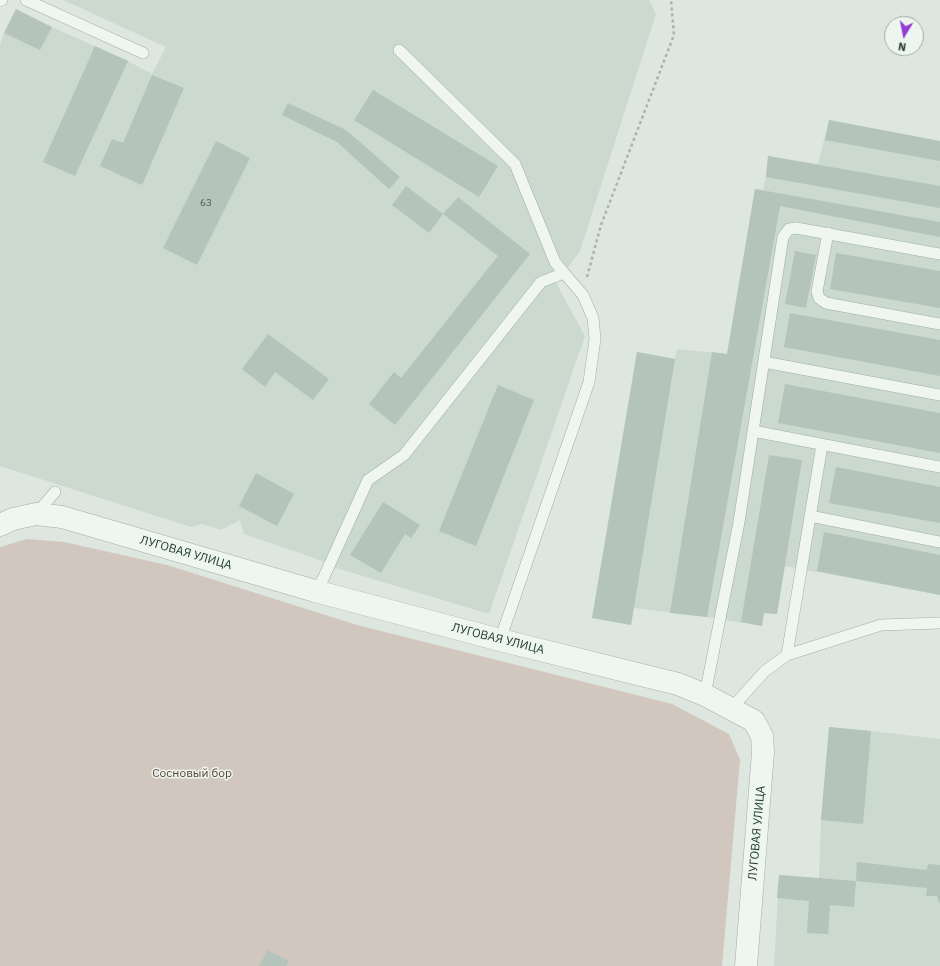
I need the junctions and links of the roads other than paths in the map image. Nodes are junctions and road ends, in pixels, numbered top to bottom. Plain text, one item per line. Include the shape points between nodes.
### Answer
1 (26, 0) edge
2 (399, 50) dead end
3 (143, 53) dead end
4 (828, 233) junction
5 (940, 254) edge
6 (564, 273) junction
7 (940, 324) edge
8 (764, 362) junction
9 (940, 395) edge
10 (753, 431) junction
11 (822, 445) junction
12 (940, 467) edge
13 (55, 492) dead end
14 (36, 514) junction
15 (810, 516) junction
16 (0, 525) edge
17 (940, 542) edge
18 (315, 591) junction
19 (940, 623) edge
20 (500, 640) junction
21 (787, 656) junction
22 (705, 695) junction
23 (735, 710) junction
24 (746, 966) edge

1 - 3 lane
2 - 6 lane via 515,164 555,262
4 - 5 lane
4 - 7 lane via 818,290 819,298 826,303
4 - 8 lane via 796,228 789,229 783,237
6 - 18 lane via 541,282 404,455 368,480 323,579
6 - 20 lane via 583,295 593,318 595,339 589,382
8 - 9 lane
8 - 10 lane
10 - 11 lane
10 - 22 lane via 739,522
11 - 12 lane
11 - 15 lane
13 - 14 lane
14 - 16 street, ЛУГОВАЯ УЛИЦА
14 - 18 street, ЛУГОВАЯ УЛИЦА via 62,516
15 - 17 lane
15 - 21 lane
18 - 20 street, ЛУГОВАЯ УЛИЦА
19 - 21 lane via 881,625
20 - 22 street, ЛУГОВАЯ УЛИЦА via 678,684
21 - 23 lane via 765,671 738,701
22 - 23 street, ЛУГОВАЯ УЛИЦА
23 - 24 street, ЛУГОВАЯ УЛИЦА via 754,721 762,736 763,752

